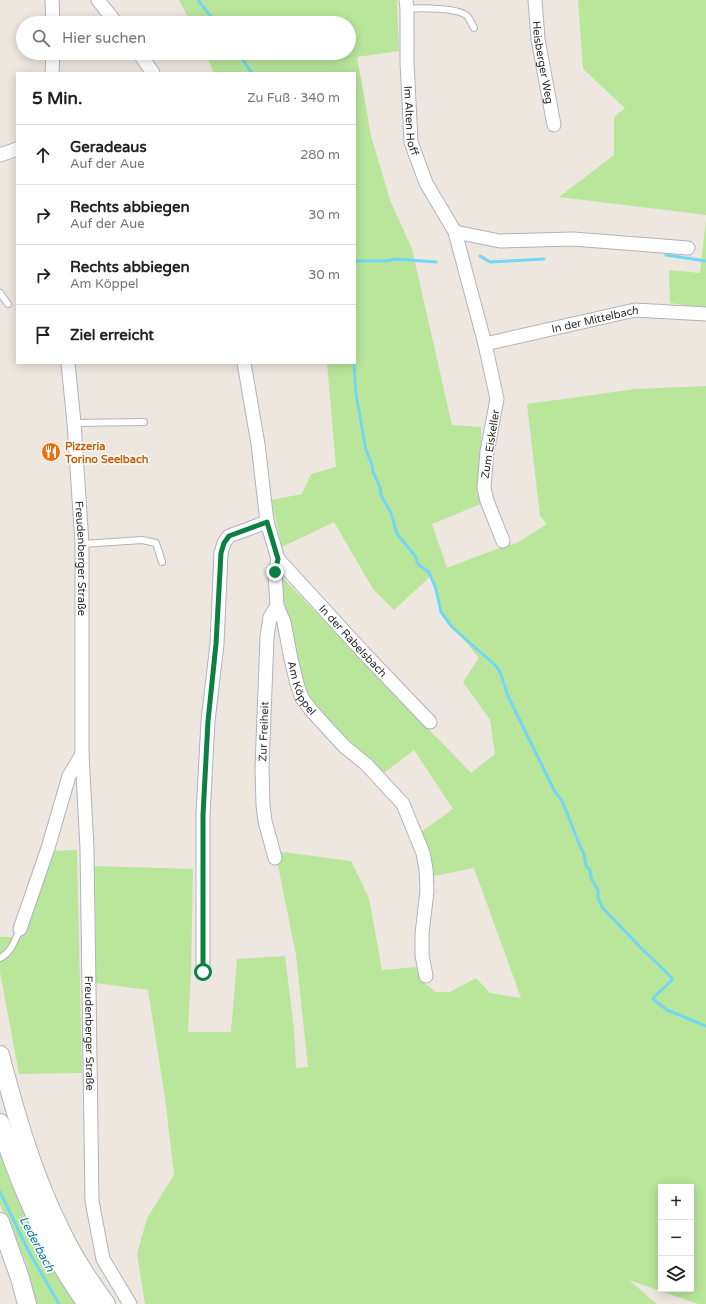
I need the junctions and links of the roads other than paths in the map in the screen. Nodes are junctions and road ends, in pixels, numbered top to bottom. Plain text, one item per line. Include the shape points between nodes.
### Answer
1 (52, 0) edge
2 (98, 0) edge
3 (535, 0) edge
4 (406, 4) edge
5 (53, 16) edge
6 (111, 16) edge
7 (474, 28) dead end
8 (53, 60) edge
9 (144, 60) edge
10 (52, 72) edge
11 (152, 72) edge
12 (554, 125) dead end
13 (16, 150) edge
14 (0, 155) edge
15 (455, 232) junction
16 (688, 248) dead end
17 (0, 293) edge
18 (8, 304) dead end
19 (706, 314) edge
20 (485, 344) junction
21 (68, 364) edge
22 (244, 364) edge
23 (144, 422) dead end
24 (74, 423) junction
25 (267, 522) junction
26 (503, 541) dead end
27 (82, 544) junction
28 (278, 559) junction
29 (162, 562) dead end
30 (277, 606) junction
31 (430, 722) dead end
32 (82, 754) junction
33 (275, 858) dead end
34 (20, 929) joint
35 (0, 958) edge
36 (203, 972) dead end
37 (426, 976) dead end
38 (0, 1055) edge
39 (0, 1123) edge
40 (0, 1222) edge
41 (27, 1304) edge
42 (87, 1304) edge
43 (106, 1304) edge
44 (130, 1304) edge

1 - 5 street
2 - 6 street
3 - 12 street, Heisberger Weg via 538,39
4 - 7 lane via 456,11 467,16
4 - 15 street, Im Alten Hoff via 411,142 426,183
8 - 10 street
9 - 11 street
13 - 14 street
15 - 16 street via 500,241 573,239
15 - 20 street, Im Alten Hoff
17 - 18 lane
19 - 20 street, In der Mittelbach via 635,310
20 - 26 street, Zum Eiskeller via 498,399 487,452 484,488
21 - 24 street, Freudenberger Straße
22 - 25 street, Am Köppel via 258,444
23 - 24 lane
24 - 27 street, Freudenberger Straße
25 - 28 street, Am Köppel
25 - 36 street via 229,536 221,553 203,815
27 - 29 lane via 142,540 156,543
27 - 32 street, Freudenberger Straße
28 - 30 street, Am Köppel via 275,572
28 - 31 street, In der Rabelsbach
30 - 33 street, Zur Freiheit via 270,617 267,637 262,768 265,821
30 - 37 street, Am Köppel via 284,622 302,698 345,747 366,764 403,804 414,829 423,852 426,869 427,891 422,955
32 - 34 street via 69,776
32 - 44 street, Freudenberger Straße via 92,1201 103,1259
34 - 35 lane via 12,947
38 - 43 main road via 28,1151 51,1210 77,1260
39 - 42 main road via 35,1215
40 - 41 main road

